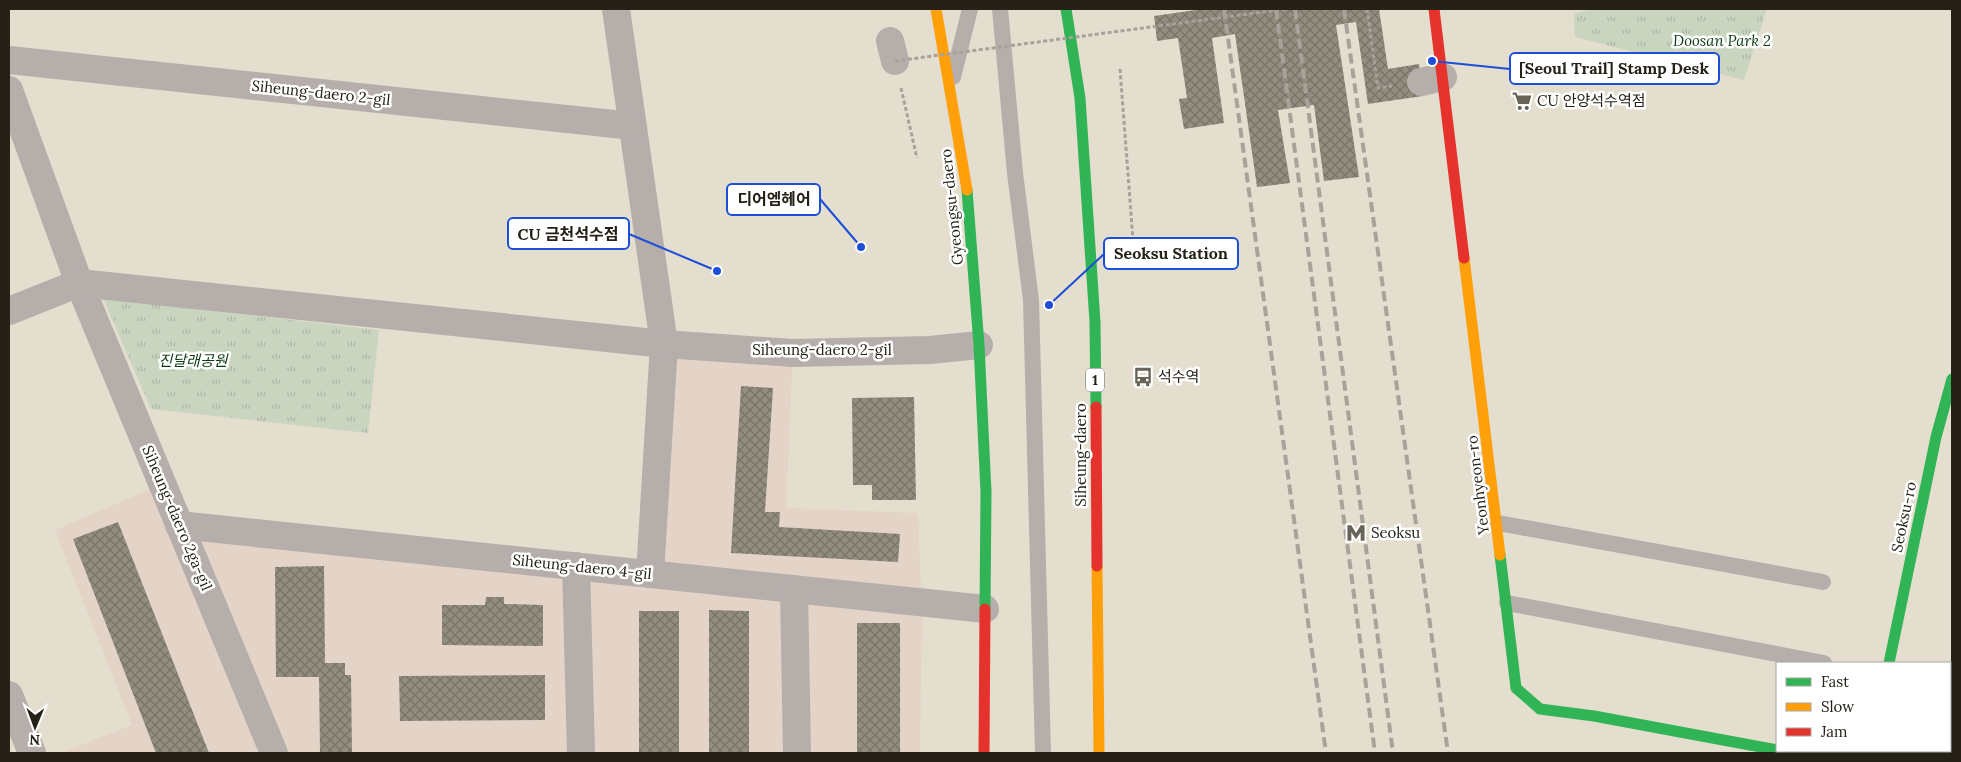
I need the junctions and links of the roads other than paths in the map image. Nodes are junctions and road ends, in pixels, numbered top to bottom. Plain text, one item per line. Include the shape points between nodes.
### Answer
1 (616, 9) edge
2 (936, 9) edge
3 (970, 9) edge
4 (1000, 9) edge
5 (1066, 9) edge
6 (1434, 9) edge
7 (9, 60) edge
8 (950, 88) junction
9 (9, 90) edge
10 (633, 126) junction
11 (79, 283) junction
12 (9, 311) edge
13 (664, 344) junction
14 (979, 345) junction
15 (1952, 379) edge
16 (1498, 523) junction
17 (180, 525) junction
18 (576, 566) junction
19 (650, 574) junction
20 (1823, 582) dead end
21 (794, 589) junction
22 (1507, 604) junction
23 (985, 609) junction
24 (1819, 662) edge
25 (1889, 662) edge
26 (9, 695) edge
27 (1776, 750) edge
28 (32, 753) edge
29 (274, 753) edge
30 (580, 753) edge
31 (797, 753) edge
32 (984, 753) edge
33 (1043, 753) edge
34 (1099, 753) edge

1 - 10 street
2 - 8 main road, Gyeongsu-daero
3 - 8 lane
4 - 33 lane via 1015,173 1032,300
5 - 34 main road, Siheung-daero / 1 via 1080,98 1095,322
6 - 16 main road, Yeonhyeon-ro via 1432,80
7 - 10 street, Siheung-daero 2-gil
8 - 14 main road, Gyeongsu-daero via 966,176
9 - 11 street
10 - 13 street
11 - 12 street, Siheung-daero 2-gil
11 - 13 street, Siheung-daero 2-gil
11 - 17 street, Siheung-daero 2ga-gil
13 - 14 street, Siheung-daero 2-gil via 793,354 930,350
13 - 19 street
14 - 23 main road via 986,492
15 - 25 main road, Seoksu-ro via 1936,437
16 - 20 lane
16 - 22 main road, Yeonhyeon-ro
17 - 18 street, Siheung-daero 4-gil
17 - 29 street, Siheung-daero 2ga-gil
18 - 19 street, Siheung-daero 4-gil
18 - 30 street
19 - 21 street, Siheung-daero 4-gil
21 - 23 street, Siheung-daero 4-gil
21 - 31 street
22 - 24 lane
22 - 27 main road, Yeonhyeon-ro via 1516,688 1540,709
23 - 32 main road
26 - 28 street

